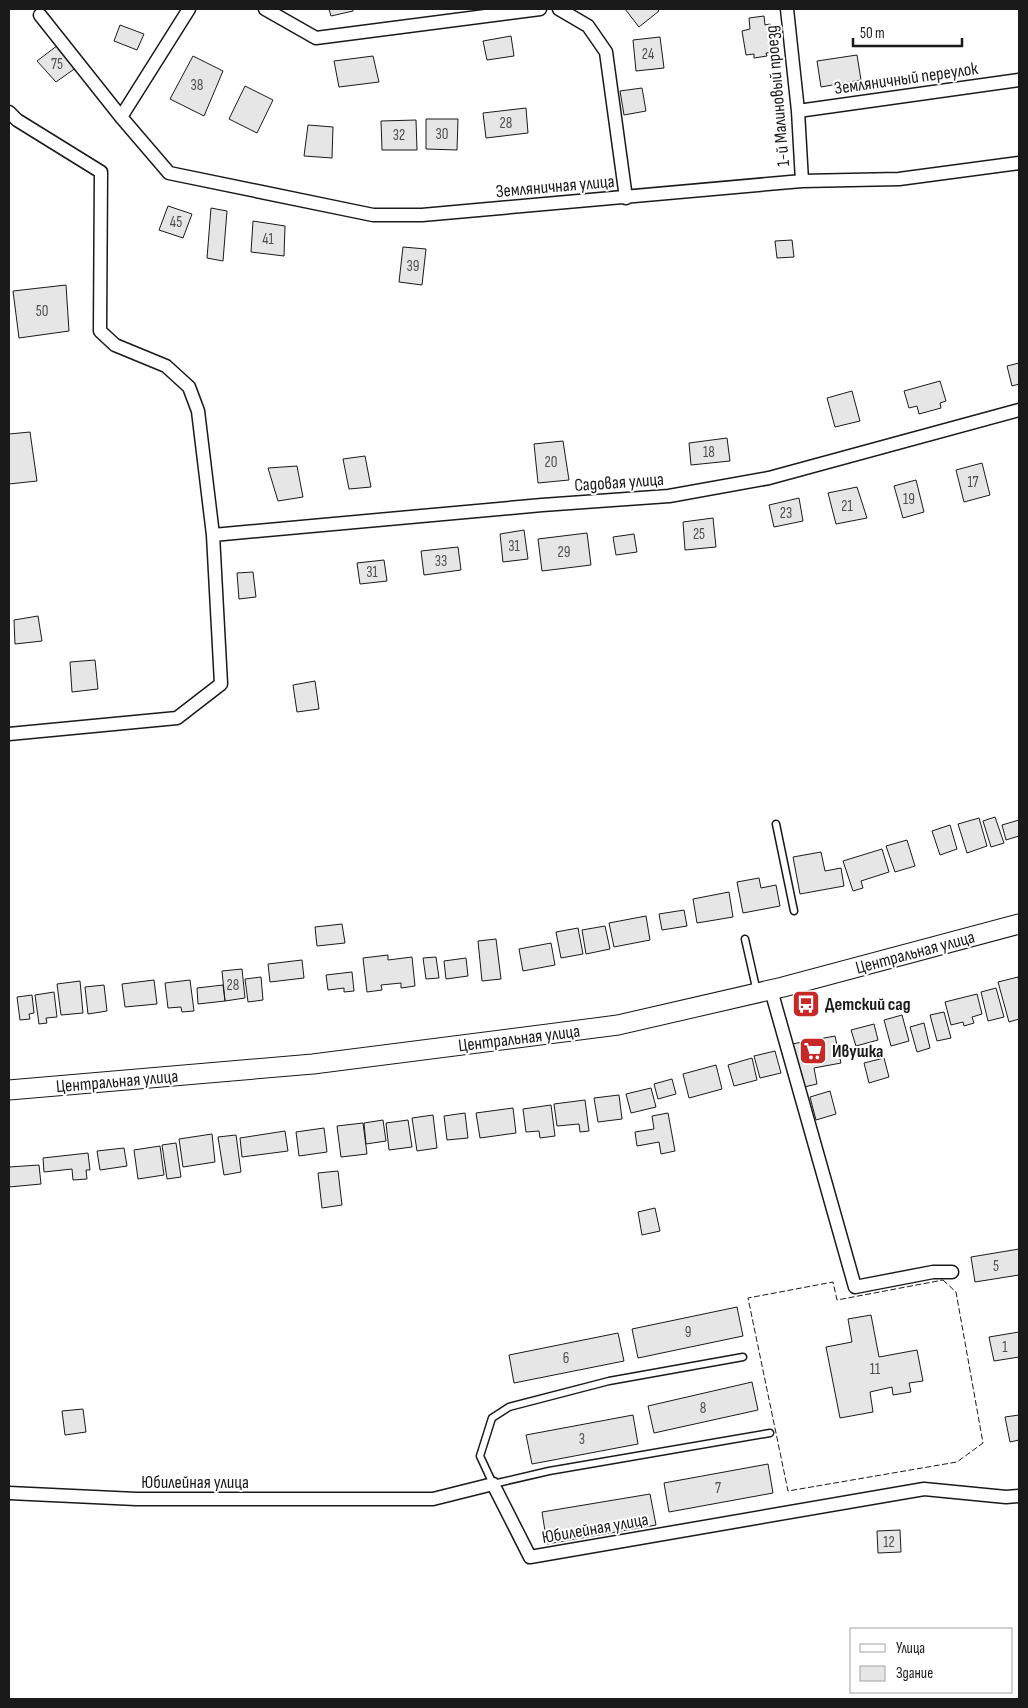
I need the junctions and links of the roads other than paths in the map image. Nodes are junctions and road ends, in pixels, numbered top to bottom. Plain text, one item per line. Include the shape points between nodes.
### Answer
1 (189, 9) edge
2 (265, 9) edge
3 (540, 9) edge
4 (558, 9) edge
5 (787, 9) edge
6 (40, 15) dead end
7 (1019, 80) edge
8 (9, 112) edge
9 (798, 112) junction
10 (121, 117) junction
11 (1019, 163) edge
12 (802, 181) junction
13 (626, 198) junction
14 (1019, 410) edge
15 (213, 536) junction
16 (9, 734) edge
17 (776, 824) dead end
18 (794, 911) dead end
19 (1019, 924) edge
20 (745, 939) dead end
21 (764, 991) junction
22 (9, 1090) edge
23 (952, 1272) dead end
24 (743, 1357) dead end
25 (770, 1433) dead end
26 (493, 1484) junction
27 (9, 1493) edge
28 (1019, 1496) edge

1 - 10 street
2 - 3 street via 316,38
4 - 13 street via 588,26 606,52
5 - 9 street, 1-й Малиновый проезд
6 - 10 street, Земляничная улица
7 - 9 street, Земляничный переулок
8 - 15 street via 100,172 100,331 115,345 166,366 189,387 198,411
9 - 12 street, 1-й Малиновый проезд
10 - 13 street, Земляничная улица via 169,173 373,216
11 - 12 street, Земляничная улица via 900,178
12 - 13 street, Земляничная улица
14 - 15 street, Садовая улица via 769,478 669,496
15 - 16 street via 221,684 177,718
17 - 18 lane
19 - 21 street, Центральная улица
20 - 21 lane
21 - 22 street, Центральная улица via 618,1025 313,1064
21 - 23 street via 855,1287 933,1272
24 - 26 lane via 609,1381 509,1407 492,1418 480,1456
25 - 26 lane via 549,1470
26 - 27 street, Юбилейная улица via 433,1499 136,1499
26 - 28 street, Юбилейная улица via 530,1557 924,1489

